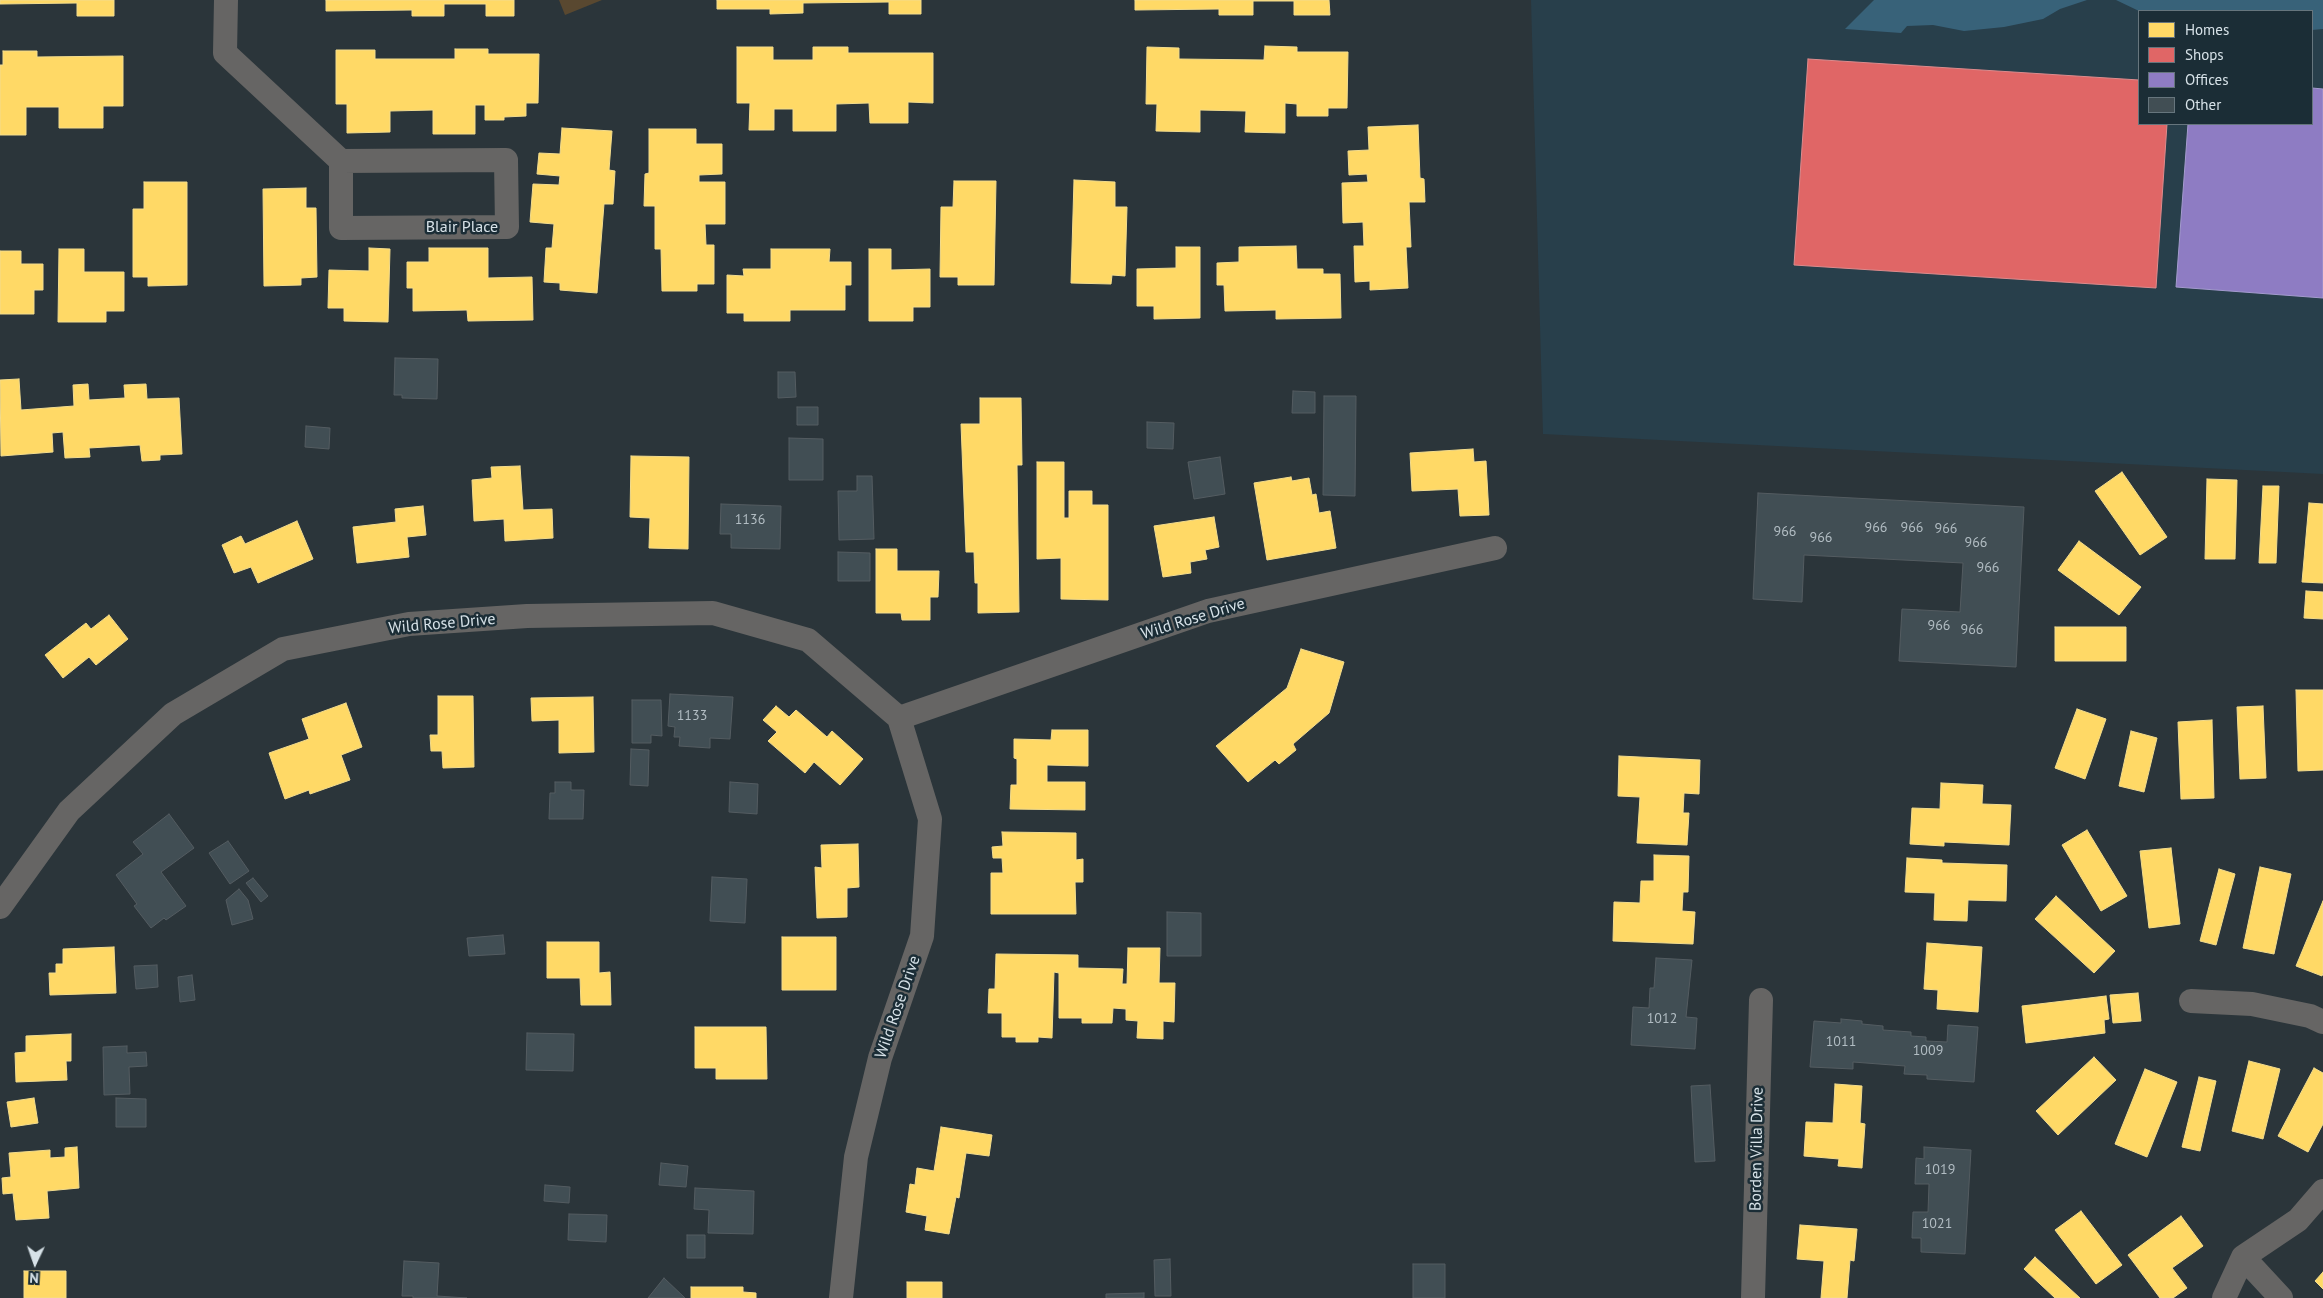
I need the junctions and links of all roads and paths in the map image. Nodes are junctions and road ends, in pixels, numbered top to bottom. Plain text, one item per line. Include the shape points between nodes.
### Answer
1 (226, 0) edge
2 (340, 161) junction
3 (1495, 548) dead end
4 (899, 718) junction
5 (0, 907) edge
6 (1760, 1000) dead end
7 (2191, 1000) dead end
8 (2323, 1022) edge
9 (2323, 1190) edge
10 (2244, 1258) junction
11 (841, 1298) edge
12 (1753, 1298) edge
13 (2224, 1298) edge
14 (2281, 1298) edge

1 - 2 street via 225,53
2 - 2 street, Blair Place via 506,160 507,227 341,228
3 - 4 street, Wild Rose Drive via 1208,611
4 - 5 street, Wild Rose Drive via 808,640 713,613 527,616 409,624 283,649 173,714 70,811
4 - 11 street, Wild Rose Drive via 930,819 922,936 880,1058 856,1157
6 - 12 street, Borden Villa Drive
7 - 8 street via 2252,1004 2310,1016
9 - 10 street via 2298,1220
10 - 13 street
10 - 14 street

